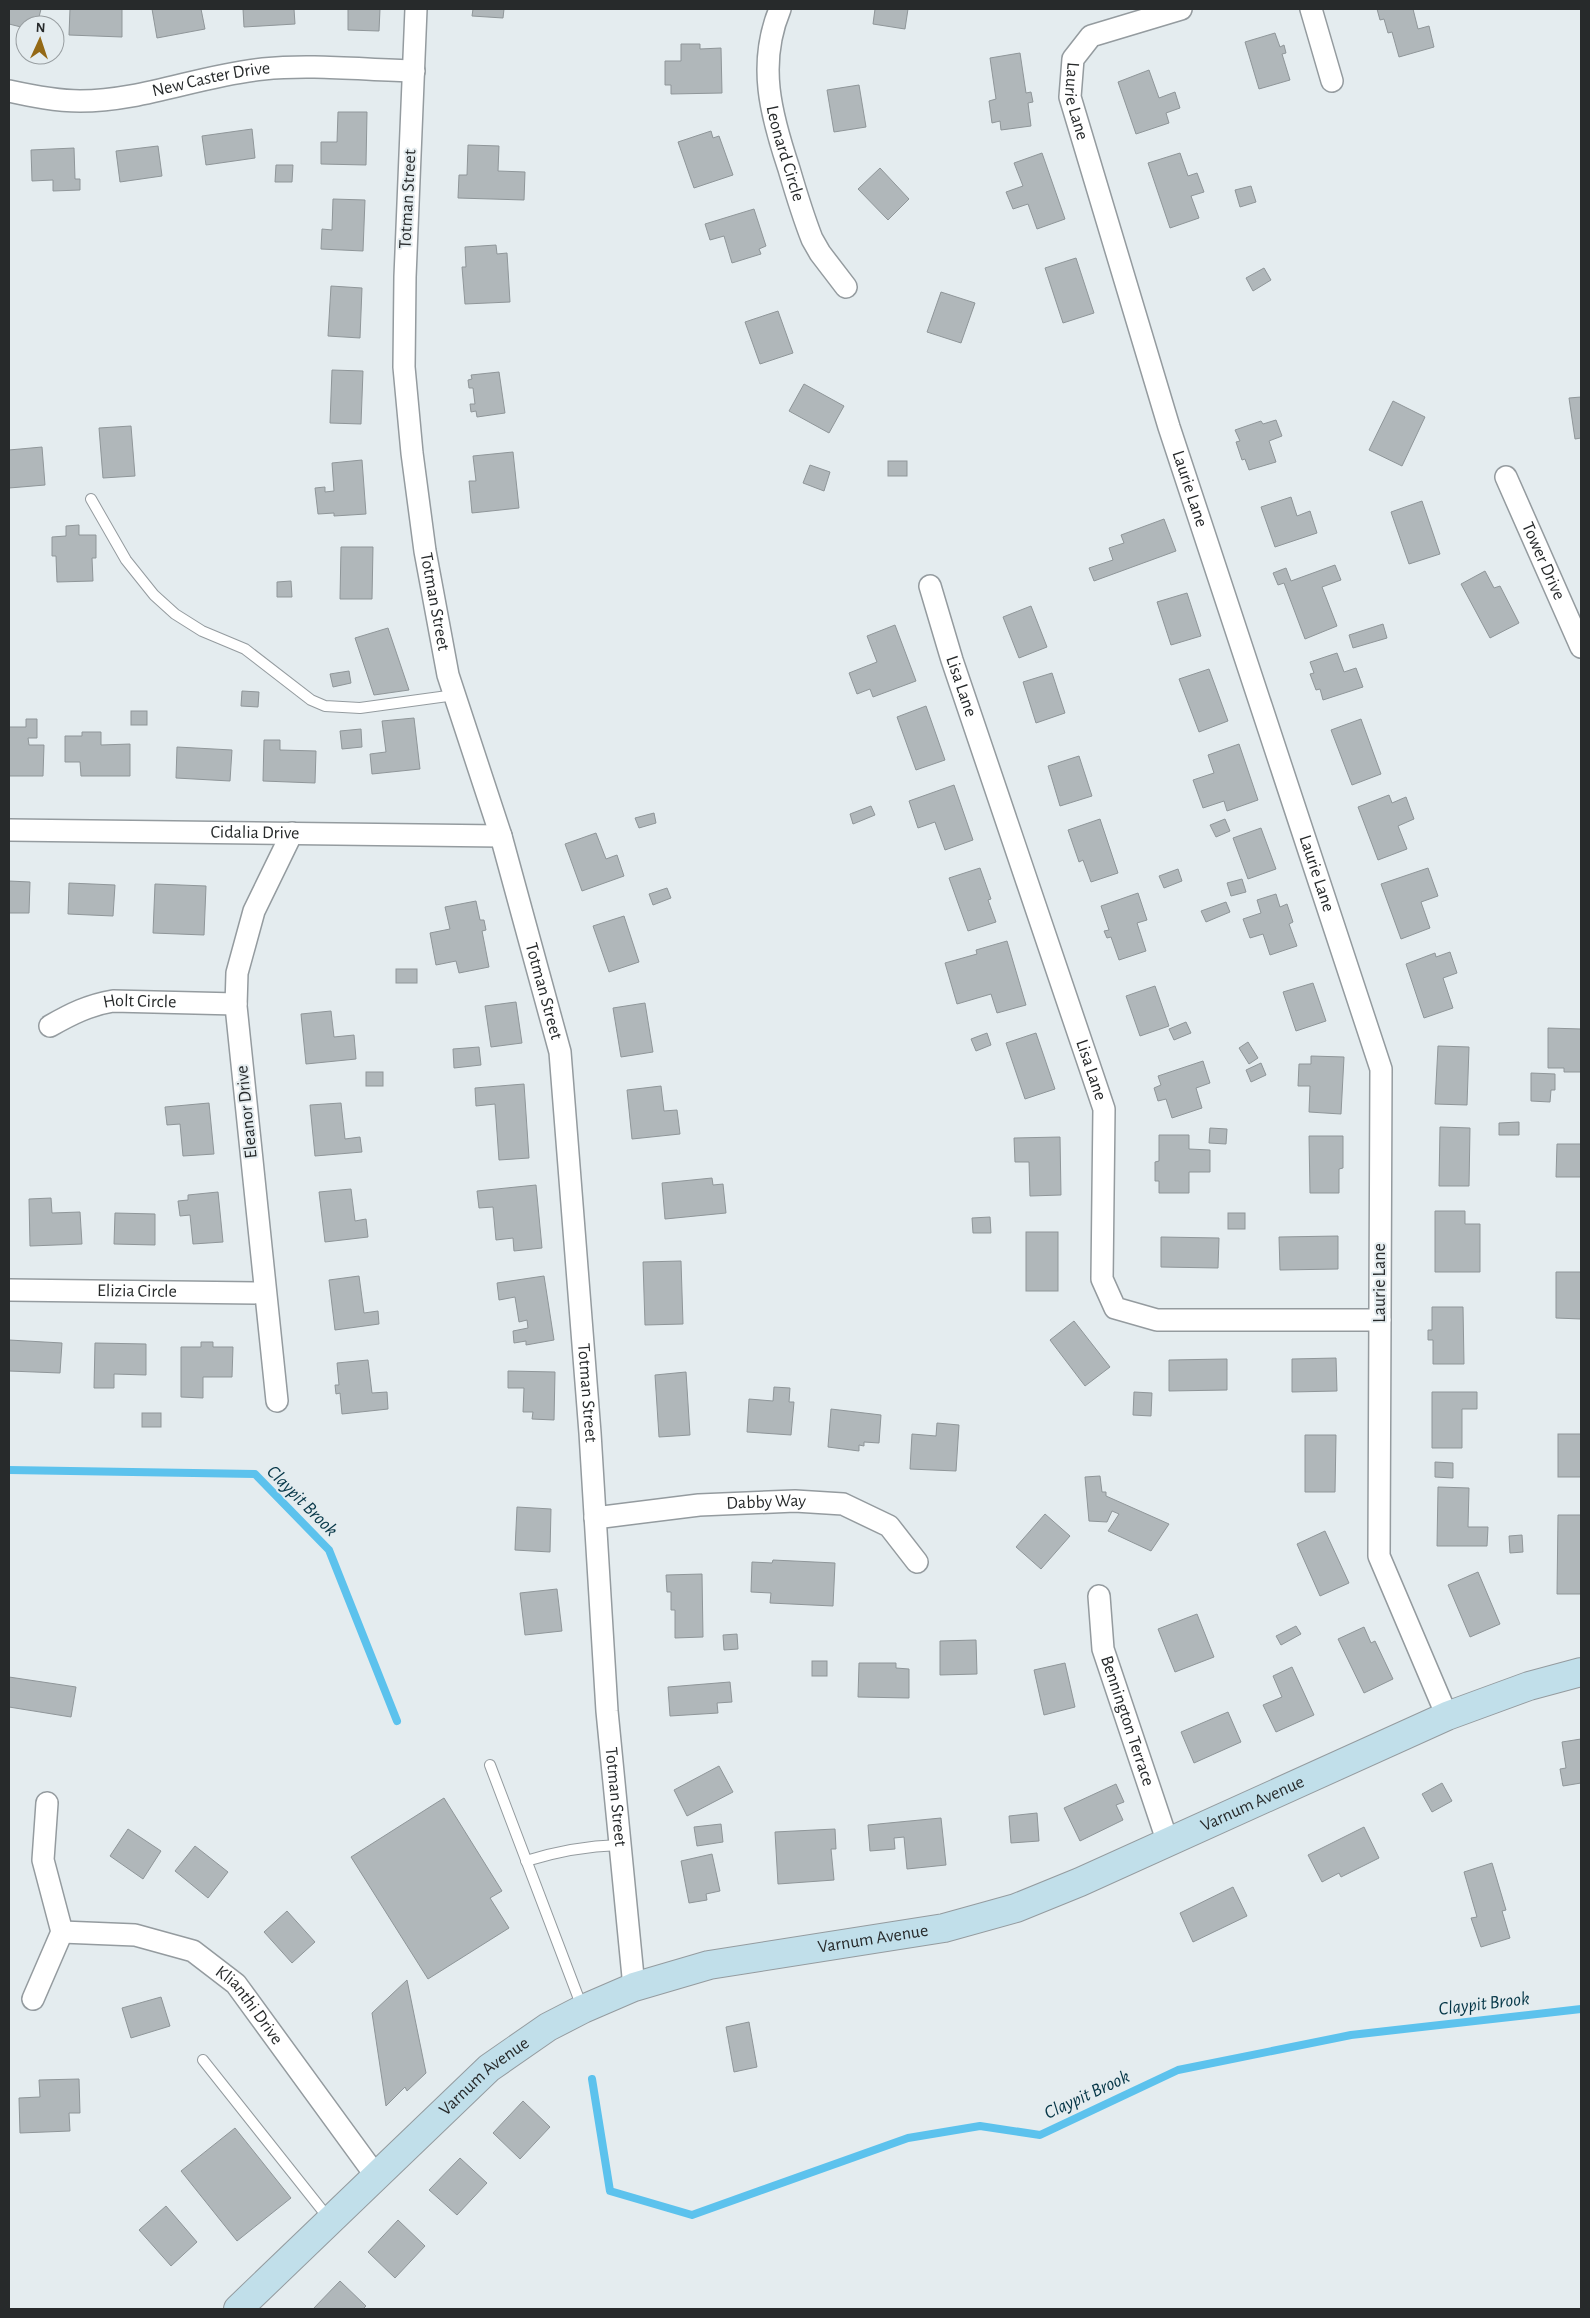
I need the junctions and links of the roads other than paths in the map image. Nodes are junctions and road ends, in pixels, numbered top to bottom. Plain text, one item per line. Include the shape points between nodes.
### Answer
1 (416, 9) edge
2 (780, 9) edge
3 (1181, 9) edge
4 (1311, 9) edge
5 (414, 71) junction
6 (1332, 81) dead end
7 (9, 91) edge
8 (846, 288) dead end
9 (1506, 477) dead end
10 (91, 499) dead end
11 (930, 586) dead end
12 (1581, 647) edge
13 (455, 695) junction
14 (9, 830) edge
15 (292, 833) junction
16 (501, 836) junction
17 (236, 1004) junction
18 (50, 1026) dead end
19 (9, 1290) edge
20 (266, 1293) junction
21 (1380, 1320) junction
22 (277, 1401) dead end
23 (595, 1518) junction
24 (917, 1562) dead end
25 (1099, 1596) dead end
26 (1581, 1672) edge
27 (1447, 1716) junction
28 (490, 1765) dead end
29 (47, 1803) dead end
30 (1168, 1843) junction
31 (620, 1845) junction
32 (526, 1861) junction
33 (62, 1932) junction
34 (634, 1987) junction
35 (33, 1999) dead end
36 (583, 2009) junction
37 (203, 2060) dead end
38 (376, 2176) junction
39 (331, 2220) junction
40 (238, 2309) edge

1 - 5 street, Totman Street
2 - 8 street, Leonard Circle via 772,28 767,74 773,121 812,239
3 - 21 street, Laurie Lane via 1091,36 1073,59 1070,97 1170,427 1381,1069
4 - 6 street
5 - 7 street, New Caster Drive via 263,68 117,97 80,101
5 - 13 street, Totman Street via 404,277 404,367 425,552 448,674
9 - 12 street, Tower Drive
10 - 13 lane via 140,580 168,608 202,631 245,649 311,700 325,706 360,708
11 - 21 street, Lisa Lane via 1104,1109 1102,1279 1115,1308 1156,1320
13 - 16 street, Totman Street
14 - 15 street, Cidalia Drive
15 - 16 street, Cidalia Drive
15 - 17 street, Eleanor Drive via 254,911 237,973
16 - 23 street, Totman Street via 560,1052
17 - 18 street, Holt Circle via 113,1001 76,1011
17 - 20 street, Eleanor Drive
19 - 20 street, Elizia Circle
20 - 22 street, Eleanor Drive
21 - 27 street, Laurie Lane via 1378,1556
23 - 24 street, Dabby Way via 699,1505 795,1501 843,1504 889,1526
23 - 31 street, Totman Street via 607,1711
25 - 30 street, Bennington Terrace via 1103,1649
26 - 27 main road, Varnum Avenue via 1529,1686
27 - 30 main road, Varnum Avenue
28 - 32 lane
29 - 33 street via 43,1860
30 - 34 main road, Varnum Avenue via 1016,1908 944,1928 709,1966
31 - 32 lane via 591,1846
31 - 34 street, Totman Street
32 - 36 lane
33 - 35 street
33 - 38 street, Klianthi Drive via 135,1935 193,1951 236,1984
34 - 36 main road, Varnum Avenue
36 - 38 main road, Varnum Avenue via 533,2036 489,2068
37 - 39 lane
38 - 39 main road, Varnum Avenue
39 - 40 main road, Varnum Avenue

